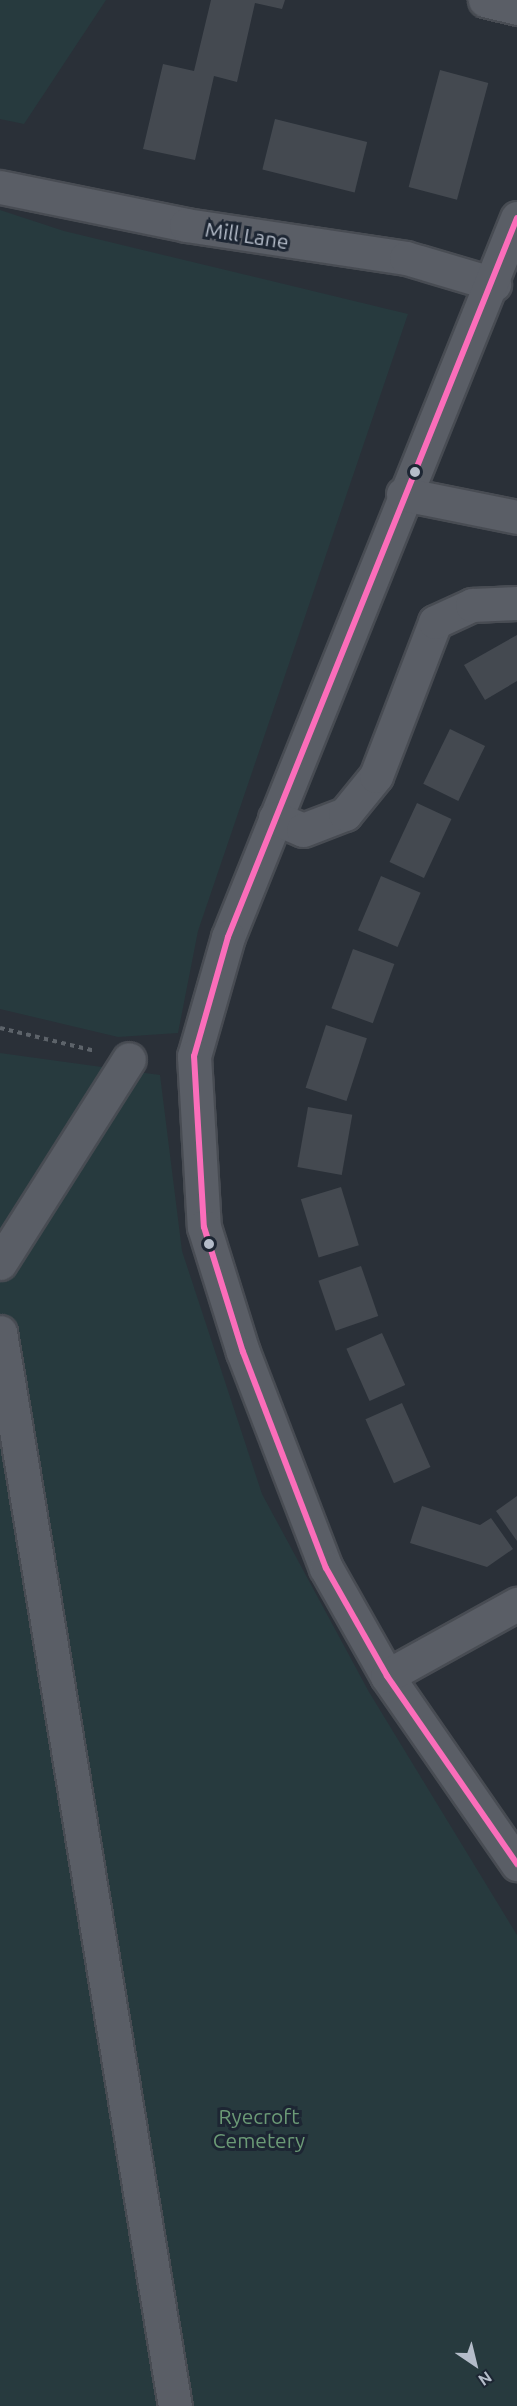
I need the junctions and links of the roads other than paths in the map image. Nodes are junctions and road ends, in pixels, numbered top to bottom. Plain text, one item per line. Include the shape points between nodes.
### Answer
1 (486, 0) edge
2 (517, 8) edge
3 (0, 187) edge
4 (517, 218) edge
5 (494, 284) junction
6 (403, 494) junction
7 (517, 518) edge
8 (517, 603) edge
9 (275, 818) junction
10 (129, 1059) dead end
11 (0, 1263) edge
12 (0, 1332) edge
13 (517, 1604) edge
14 (387, 1676) junction
15 (517, 1864) edge
16 (175, 2406) edge

1 - 2 street
3 - 5 street, Mill Lane via 186,225 406,258
4 - 5 street
5 - 6 street
6 - 7 street
6 - 9 street
8 - 9 street via 472,605 435,622 376,776 345,814 303,830
9 - 14 street via 228,937 194,1056 204,1227 243,1352 326,1568
10 - 11 street
12 - 16 street
13 - 14 street
14 - 15 street

